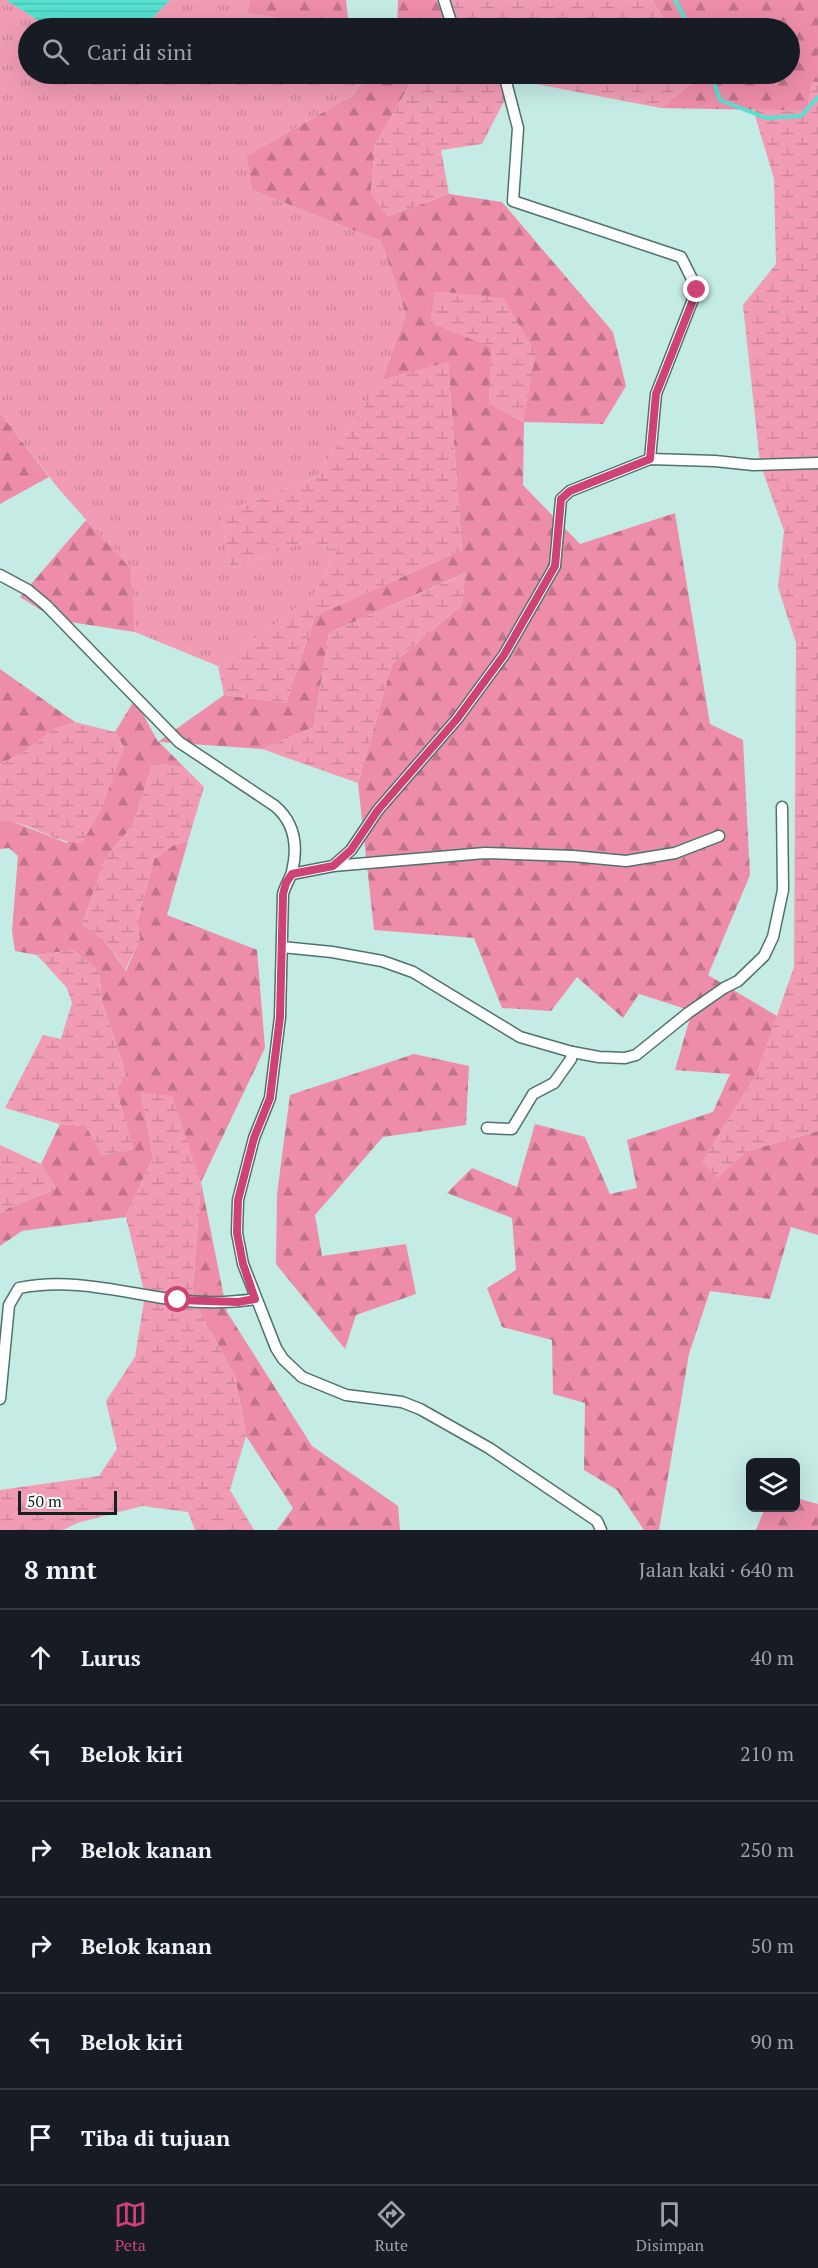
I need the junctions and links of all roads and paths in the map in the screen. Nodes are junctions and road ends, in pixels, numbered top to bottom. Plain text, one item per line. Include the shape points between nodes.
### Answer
1 (444, 0) edge
2 (450, 18) edge
3 (507, 84) edge
4 (650, 459) junction
5 (817, 464) edge
6 (0, 575) edge
7 (782, 807) dead end
8 (719, 836) dead end
9 (333, 866) junction
10 (292, 874) junction
11 (282, 947) junction
12 (573, 1052) junction
13 (487, 1128) dead end
14 (255, 1299) junction
15 (0, 1399) edge
16 (601, 1530) edge

1 - 2 street
3 - 4 street via 518,128 513,201 681,257 697,290 656,394
4 - 5 street
4 - 9 street via 570,491 561,499 555,566 504,655 457,719 378,810 351,850
6 - 10 street via 46,605 179,741 284,814 294,839
7 - 12 street via 783,890 773,937 757,965 636,1055 599,1057
8 - 9 street via 675,854 626,861 486,854
9 - 10 street
10 - 11 street via 283,894
11 - 12 street via 382,961 413,972 520,1037
11 - 14 street via 280,1017 270,1098 254,1138 238,1200 237,1233
12 - 13 street via 554,1083 533,1094 512,1129
14 - 15 street via 178,1300 45,1283 19,1288 9,1305
14 - 16 street via 276,1348 302,1377 346,1395 402,1402 420,1409 489,1448 597,1521

